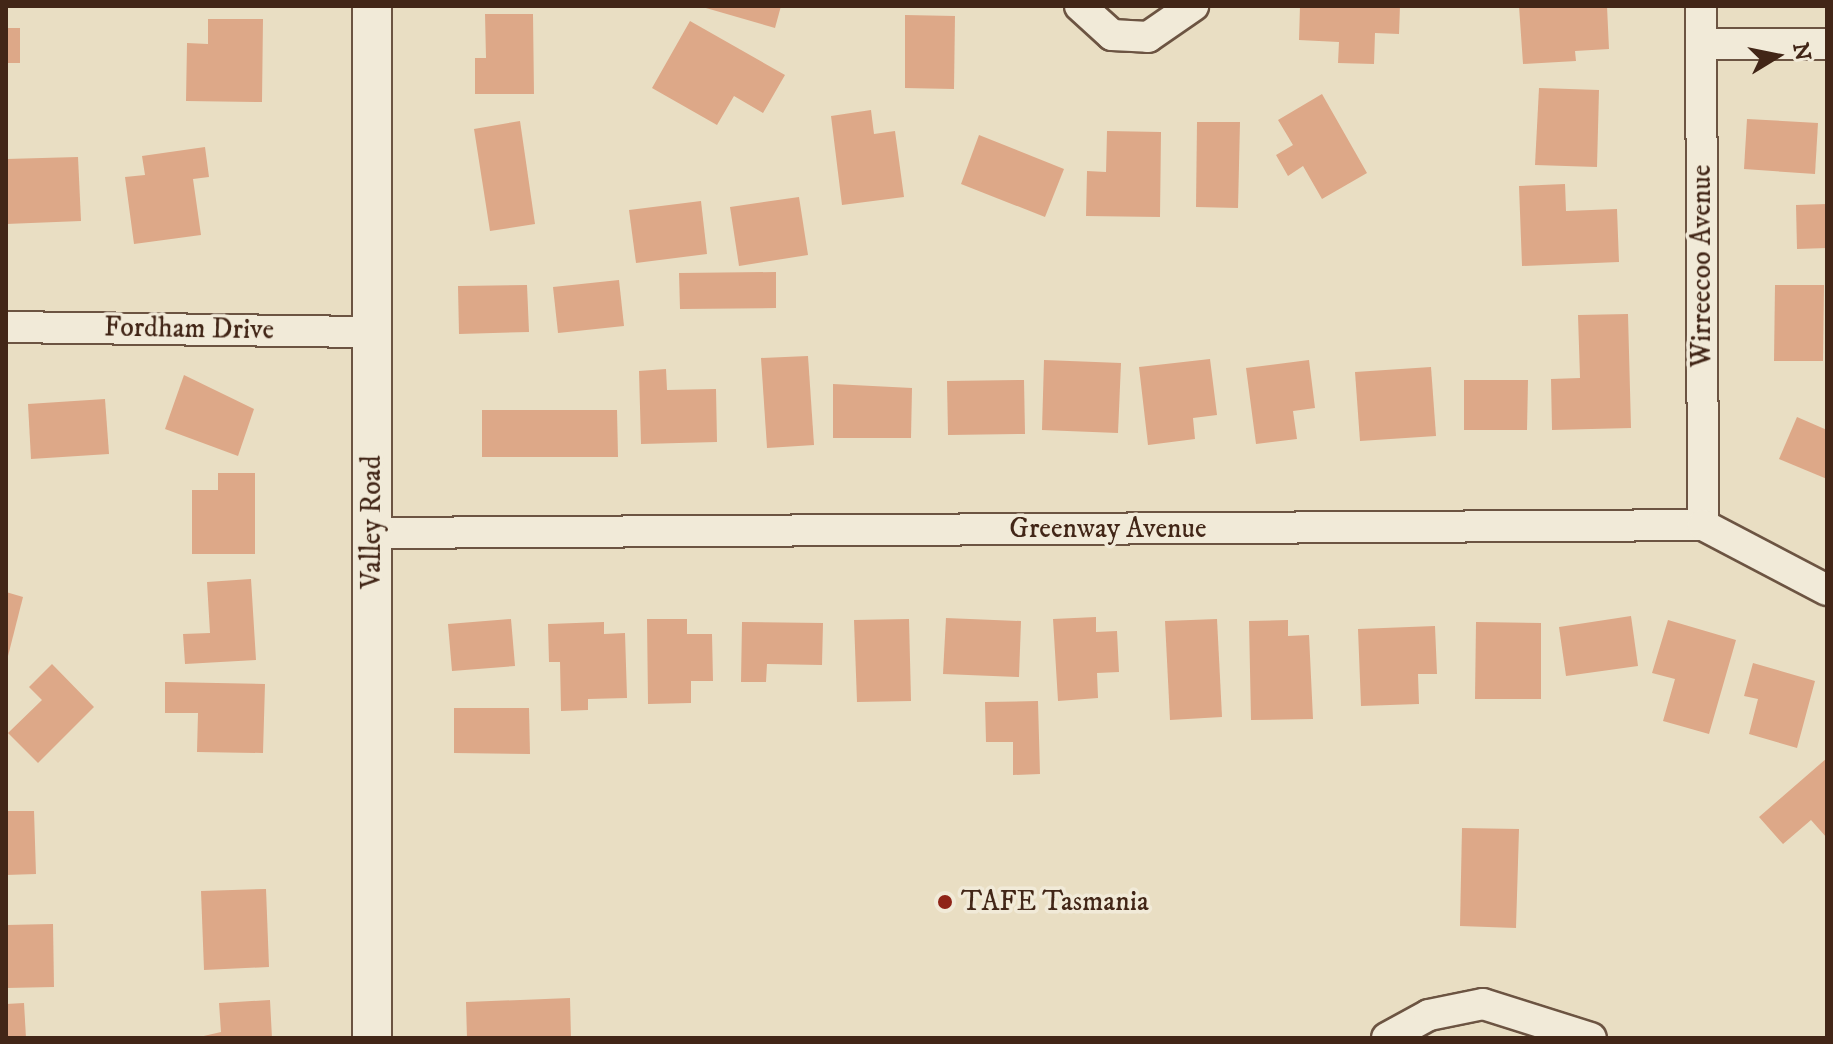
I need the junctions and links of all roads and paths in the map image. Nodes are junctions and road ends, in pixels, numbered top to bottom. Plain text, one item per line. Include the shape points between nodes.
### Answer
1 (372, 6) edge
2 (1080, 6) edge
3 (1193, 6) edge
4 (1701, 6) edge
5 (1701, 44) junction
6 (1827, 44) edge
7 (6, 327) edge
8 (372, 332) junction
9 (1703, 525) junction
10 (372, 533) junction
11 (1827, 590) edge
12 (372, 1038) edge
13 (1387, 1038) edge
14 (1591, 1038) edge

1 - 8 street, Valley Road
2 - 3 street via 1112,35 1148,37
4 - 5 street, Wirreecoo Avenue
5 - 6 street
5 - 9 street, Wirreecoo Avenue
7 - 8 street, Fordham Drive
8 - 10 street, Valley Road
9 - 10 street, Greenway Avenue
9 - 11 street, Greenway Avenue
10 - 12 street, Valley Road
13 - 14 street via 1429,1015 1483,1004

